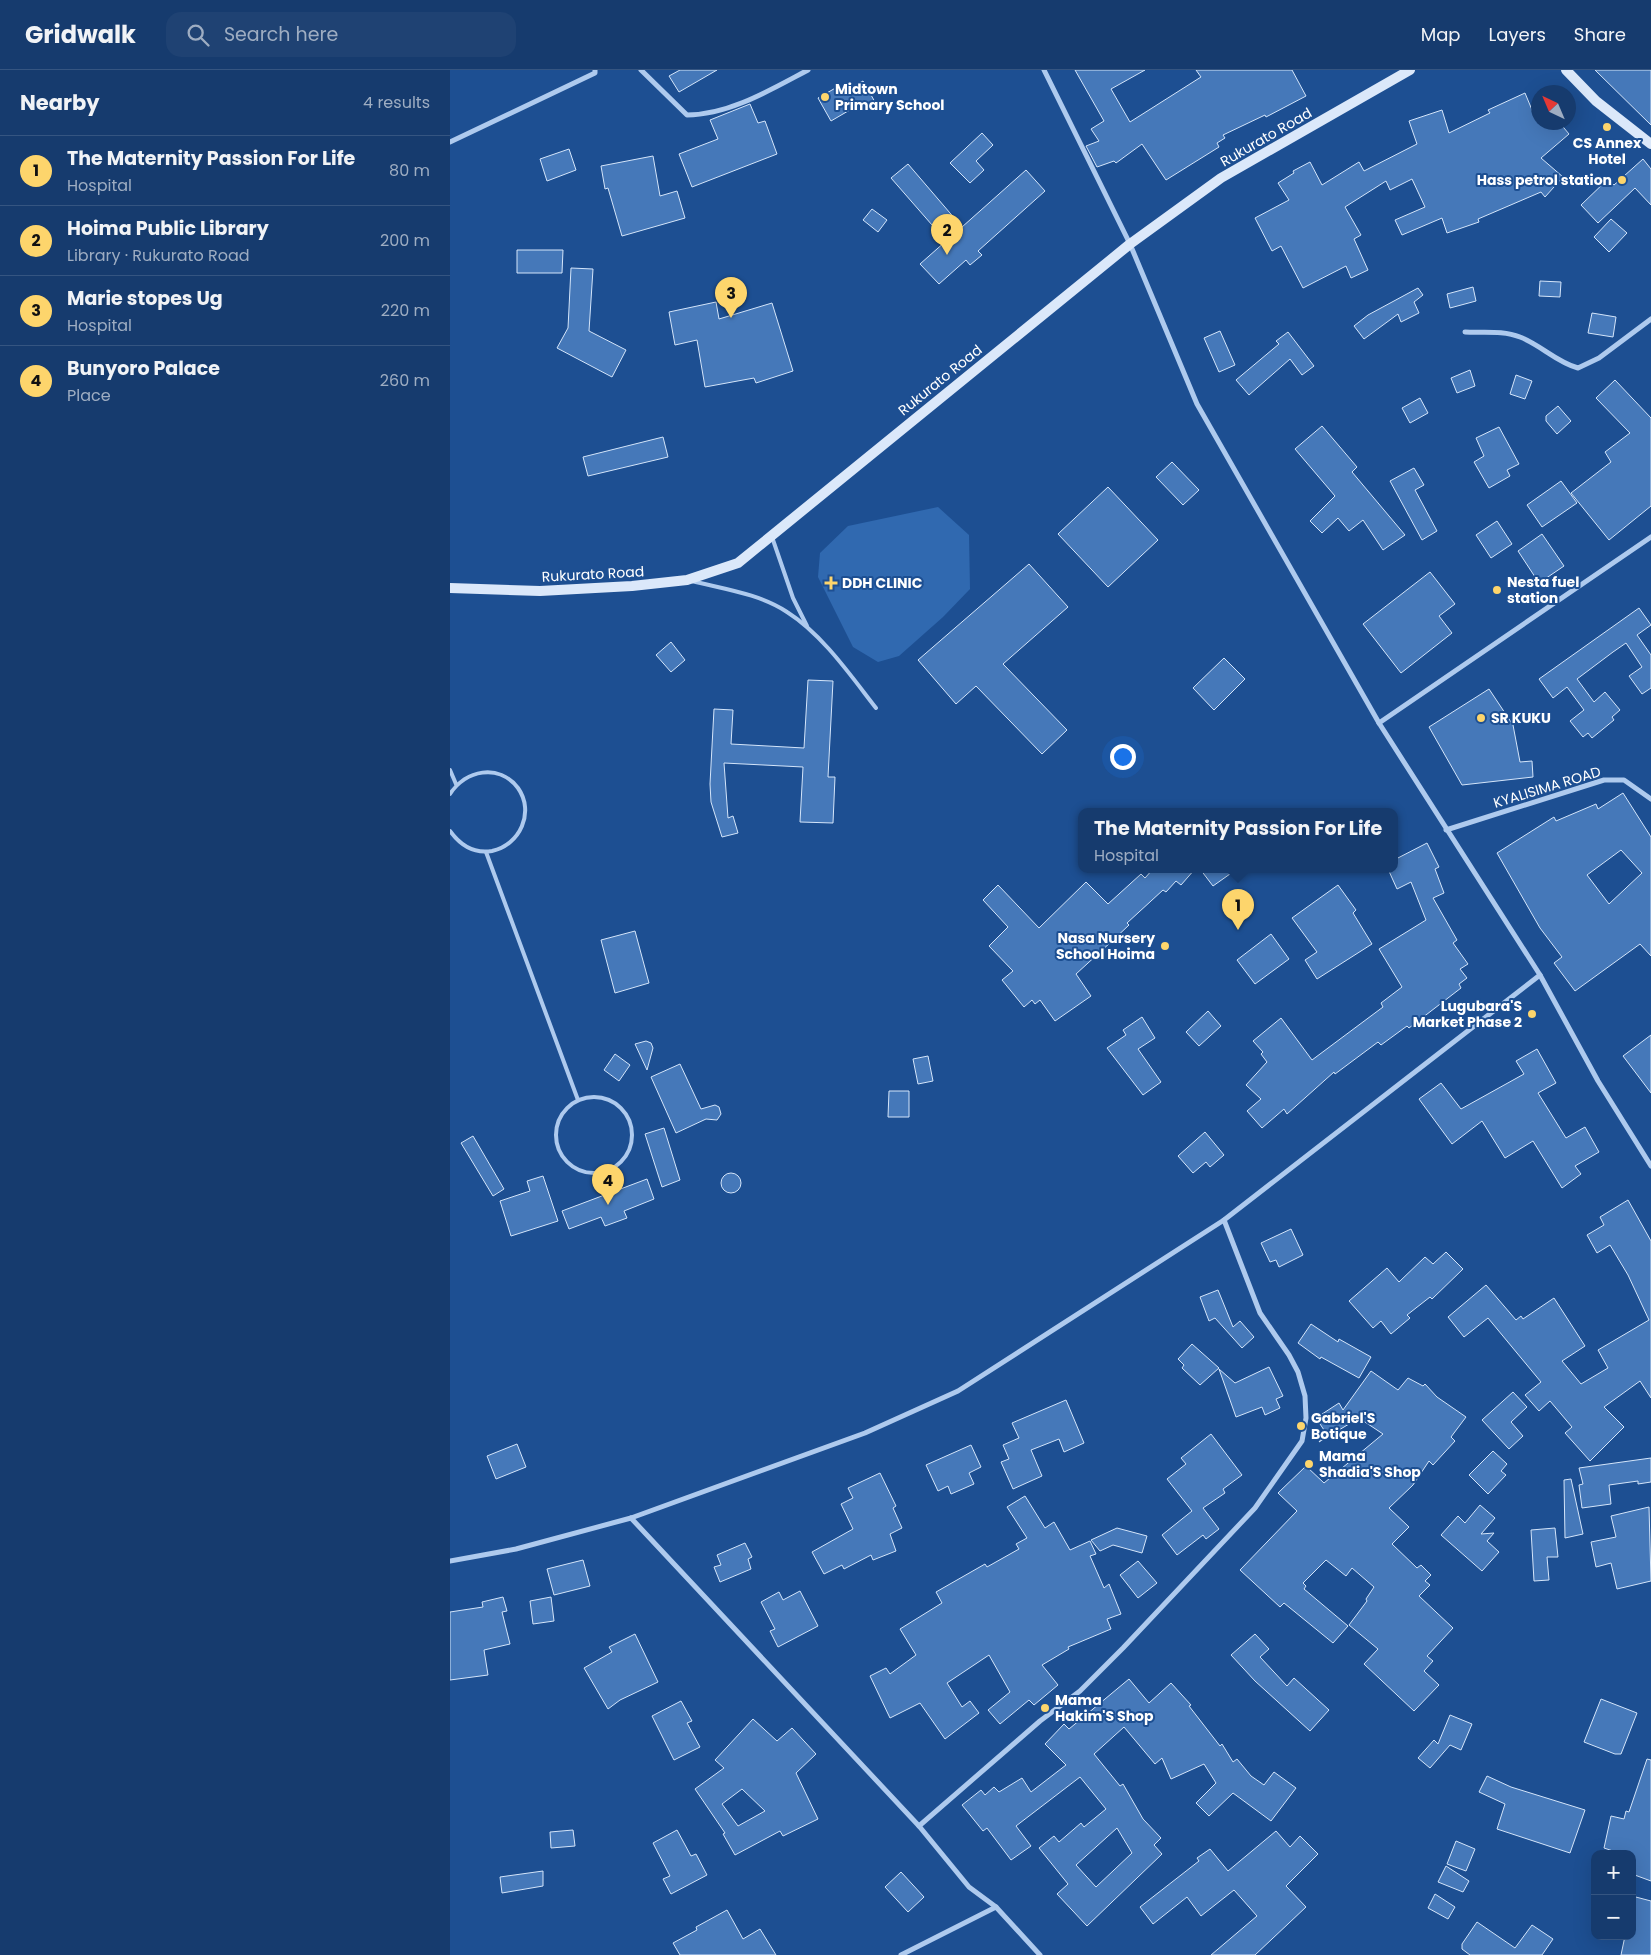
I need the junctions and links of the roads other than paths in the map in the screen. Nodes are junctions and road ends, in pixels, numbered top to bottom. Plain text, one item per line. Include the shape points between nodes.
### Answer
1 (602, 70) edge
2 (641, 70) edge
3 (808, 70) edge
4 (1044, 70) edge
5 (1410, 70) edge
6 (1566, 70) edge
7 (595, 71) edge
8 (450, 142) edge
9 (1651, 144) edge
10 (1130, 244) junction
11 (1651, 319) edge
12 (1465, 332) dead end
13 (772, 536) junction
14 (1651, 537) edge
15 (688, 580) junction
16 (450, 588) edge
17 (808, 628) junction
18 (876, 708) dead end
19 (1379, 723) junction
20 (450, 770) edge
21 (456, 784) junction
22 (450, 794) edge
23 (1651, 799) edge
24 (1446, 830) junction
25 (450, 831) edge
26 (486, 852) junction
27 (1540, 975) junction
28 (578, 1100) junction
29 (1651, 1166) edge
30 (1224, 1220) junction
31 (631, 1518) junction
32 (450, 1561) edge
33 (918, 1826) junction
34 (996, 1907) junction
35 (901, 1955) edge
36 (1040, 1955) edge

1 - 7 street
2 - 3 street via 678,109 687,115 698,115 750,101
4 - 10 street
5 - 10 street, Rukurato Road via 1221,178
6 - 9 street via 1596,101
7 - 8 street
10 - 13 street, Rukurato Road
10 - 19 street via 1197,404
11 - 12 street via 1599,358 1578,368 1562,363 1519,336
13 - 15 street, Rukurato Road via 738,563
13 - 17 lane via 793,598
14 - 19 street
15 - 16 street, Rukurato Road via 540,591
15 - 17 lane via 764,600 787,611
17 - 18 lane
19 - 24 street
20 - 21 lane
21 - 22 lane
21 - 26 lane via 471,774 488,772 505,777 518,788 525,818 520,831 511,842
23 - 24 street, KYALISIMA ROAD via 1624,780 1604,780
24 - 27 street
25 - 26 lane via 457,841 470,849
26 - 28 lane
27 - 29 street via 1598,1081
27 - 30 street
28 - 28 lane via 604,1097 626,1111 634,1135 625,1159 603,1173 584,1172 568,1163 558,1147 556,1129 564,1112
30 - 31 street via 958,1391 865,1433
30 - 33 street via 1260,1313 1298,1372 1305,1411 1302,1441 1255,1508 1123,1648 1080,1691 1040,1721
31 - 32 street via 516,1549
31 - 33 street
33 - 34 street via 969,1887
34 - 35 street
34 - 36 street

